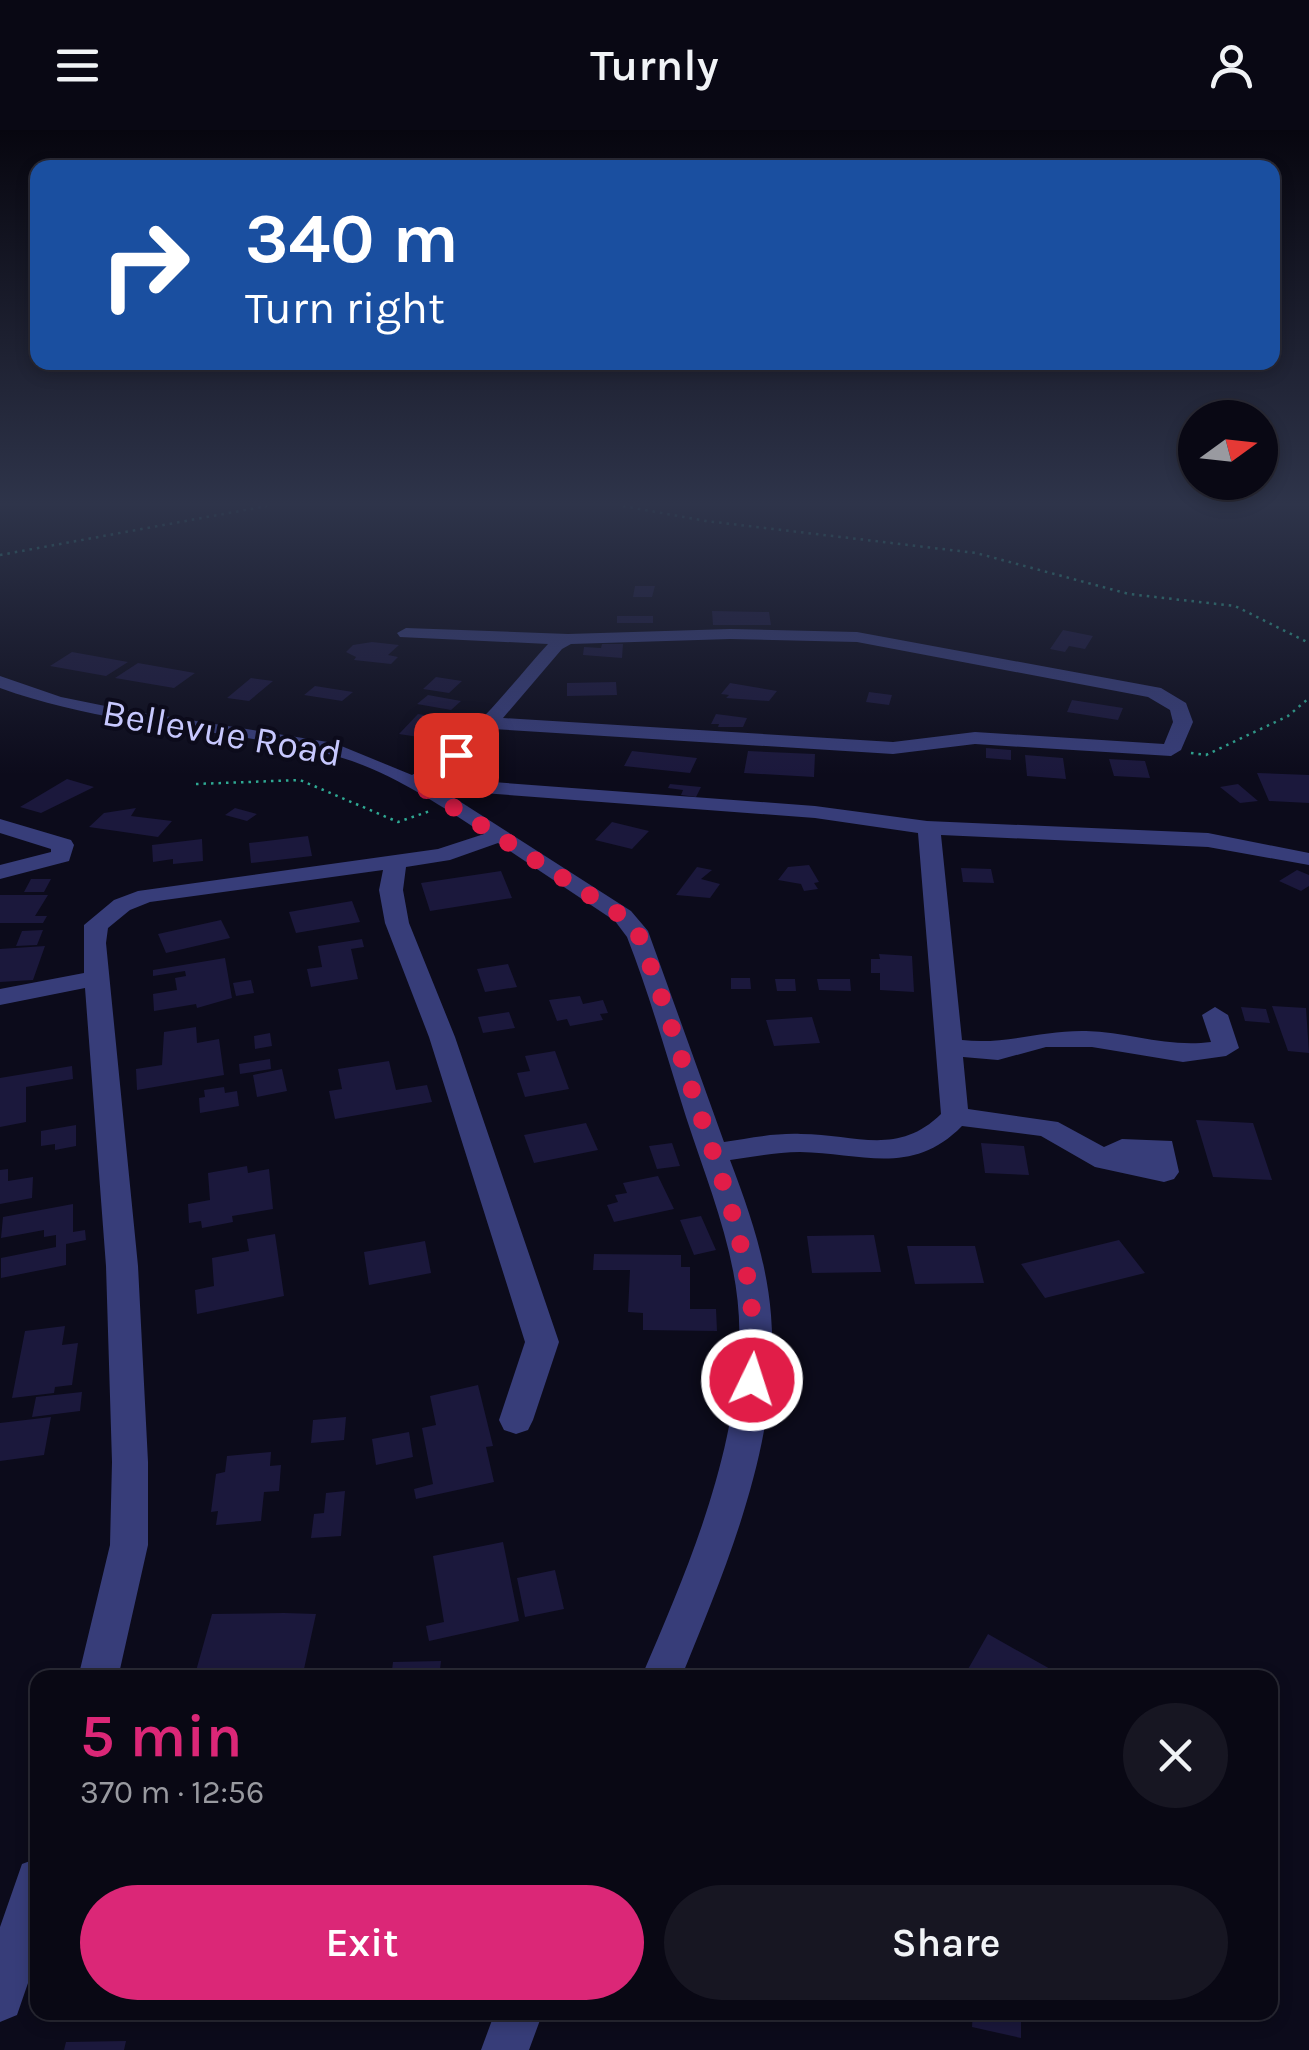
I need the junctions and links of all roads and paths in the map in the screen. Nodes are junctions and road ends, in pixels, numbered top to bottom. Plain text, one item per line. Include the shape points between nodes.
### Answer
1 (1143, 596) edge
2 (406, 633) dead end
3 (568, 639) junction
4 (1309, 643) edge
5 (0, 682) edge
6 (1309, 698) edge
7 (488, 723) junction
8 (1172, 750) junction
9 (414, 782) junction
10 (196, 784) dead end
11 (448, 804) junction
12 (0, 826) edge
13 (927, 828) junction
14 (498, 836) junction
15 (1308, 859) edge
16 (396, 862) junction
17 (0, 872) edge
18 (96, 978) junction
19 (0, 998) edge
20 (1214, 1014) dead end
21 (949, 1047) junction
22 (955, 1116) junction
23 (713, 1153) junction
24 (1105, 1160) dead end
25 (516, 1420) dead end
26 (100, 1670) edge
27 (664, 1670) edge
28 (30, 1905) edge
29 (0, 1998) edge
30 (516, 2020) edge
31 (505, 2050) edge

1 - 4 path via 1236,606
2 - 3 street
3 - 7 street
3 - 8 street via 830,635 945,650 1168,698 1183,722
5 - 9 street, Bellevue Road via 104,712 334,749
6 - 8 path via 1288,716 1206,755
7 - 8 street via 893,748 975,738
7 - 9 street via 440,768
9 - 11 street, Bellevue Road
9 - 13 street via 815,812
10 - 11 path via 300,780 398,822
11 - 14 street, Bellevue Road
12 - 17 street via 64,845 61,856
13 - 15 street via 1208,840
13 - 21 street
14 - 16 street
14 - 23 street, Bellevue Road via 622,916 639,936
16 - 18 street via 170,892 122,905 96,925
16 - 25 street via 397,923 442,1037 542,1342
18 - 19 street
18 - 26 street via 122,1266 130,1462 129,1545
20 - 21 street via 1226,1048 1183,1054 1092,1039 1045,1039 998,1052
21 - 22 street
22 - 23 street via 937,1138 896,1150 801,1143
22 - 24 street via 1048,1128
23 - 27 street, Bellevue Road via 748,1272 756,1342 738,1472
28 - 29 street
30 - 31 street

